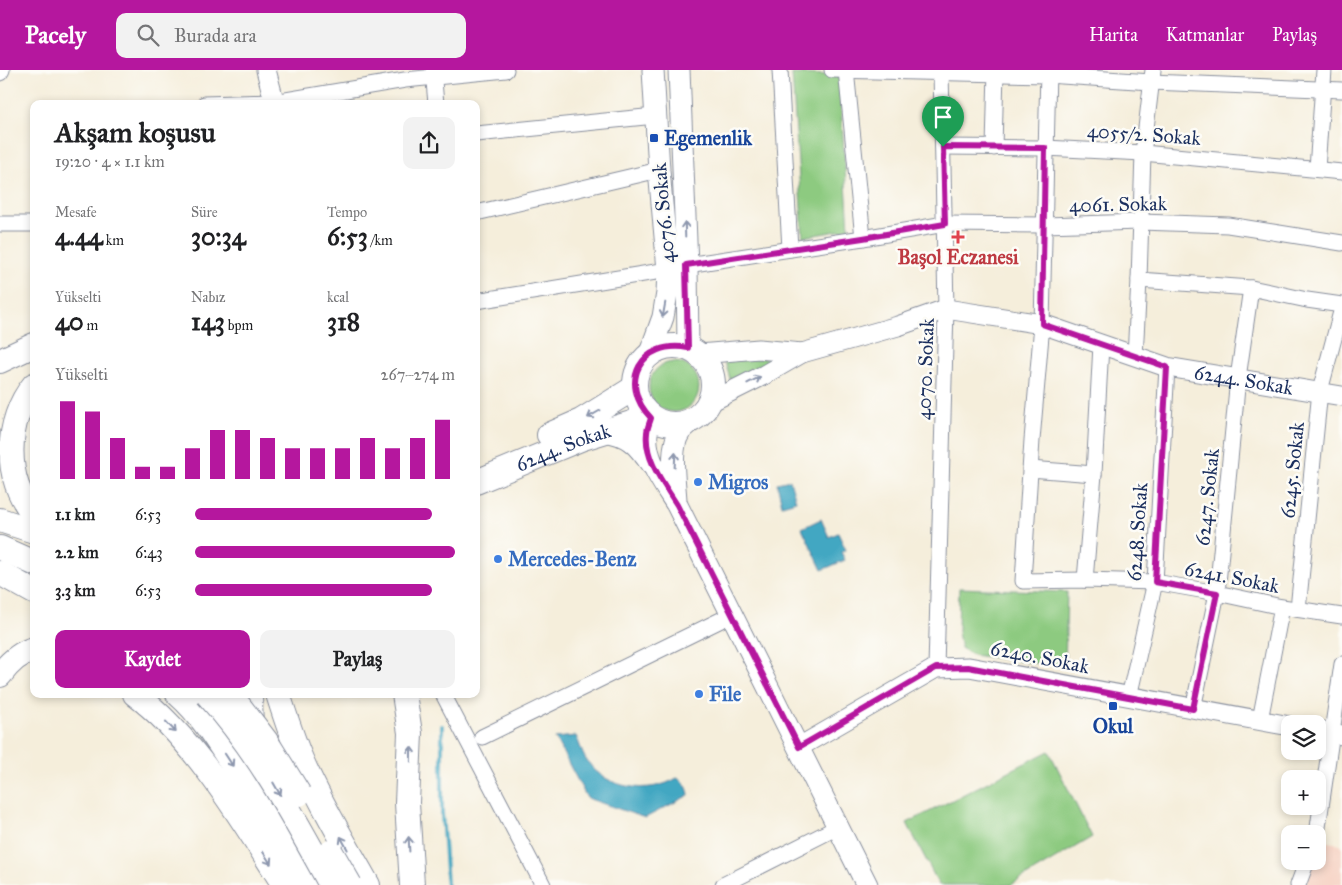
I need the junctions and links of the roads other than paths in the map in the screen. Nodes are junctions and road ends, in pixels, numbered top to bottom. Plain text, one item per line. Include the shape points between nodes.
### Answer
1 (2, 70) edge
2 (266, 70) edge
3 (506, 70) edge
4 (653, 70) edge
5 (679, 70) edge
6 (780, 70) edge
7 (841, 70) edge
8 (1324, 70) edge
9 (941, 72) edge
10 (996, 72) edge
11 (1048, 72) edge
12 (0, 73) edge
13 (433, 74) edge
14 (1152, 76) edge
15 (1323, 89) junction
16 (1342, 90) edge
17 (274, 100) edge
18 (292, 100) edge
19 (436, 100) edge
20 (655, 116) junction
21 (480, 134) edge
22 (943, 147) junction
23 (994, 148) junction
24 (1045, 148) junction
25 (1143, 153) junction
26 (1317, 169) junction
27 (659, 170) junction
28 (1342, 172) edge
29 (480, 212) edge
30 (1140, 222) junction
31 (0, 224) edge
32 (30, 224) edge
33 (945, 224) junction
34 (1045, 225) junction
35 (863, 238) junction
36 (1342, 243) edge
37 (790, 249) junction
38 (677, 268) junction
39 (1139, 280) junction
40 (1251, 288) junction
41 (480, 300) edge
42 (1342, 307) edge
43 (946, 309) junction
44 (1042, 324) junction
45 (1101, 345) junction
46 (30, 347) edge
47 (693, 351) junction
48 (650, 353) junction
49 (802, 353) junction
50 (1135, 357) junction
51 (0, 361) edge
52 (1167, 367) junction
53 (1238, 378) junction
54 (634, 388) junction
55 (1320, 391) junction
56 (30, 392) edge
57 (1342, 396) edge
58 (710, 402) junction
59 (651, 418) junction
60 (692, 420) junction
61 (604, 431) junction
62 (480, 464) edge
63 (1030, 469) junction
64 (656, 470) junction
65 (1094, 474) junction
66 (480, 480) edge
67 (677, 505) junction
68 (30, 510) edge
69 (0, 520) edge
70 (30, 530) edge
71 (0, 532) edge
72 (30, 543) edge
73 (0, 548) edge
74 (0, 560) edge
75 (30, 561) edge
76 (30, 567) edge
77 (0, 573) edge
78 (1085, 580) junction
79 (1155, 582) junction
80 (30, 590) edge
81 (1217, 593) junction
82 (1282, 607) junction
83 (1298, 609) junction
84 (732, 615) junction
85 (1342, 616) edge
86 (30, 650) edge
87 (1342, 664) edge
88 (936, 668) junction
89 (0, 675) edge
90 (1129, 697) junction
91 (140, 698) edge
92 (182, 698) edge
93 (211, 698) edge
94 (233, 698) edge
95 (250, 698) edge
96 (279, 698) edge
97 (405, 698) edge
98 (445, 698) edge
99 (1193, 709) junction
100 (1260, 720) junction
101 (1281, 724) edge
102 (1330, 733) edge
103 (482, 737) dead end
104 (799, 747) junction
105 (262, 811) junction
106 (1318, 825) edge
107 (838, 827) junction
108 (1304, 870) edge
109 (284, 885) edge
110 (305, 885) edge
111 (331, 885) edge
112 (350, 885) edge
113 (368, 885) edge
114 (412, 885) edge
115 (543, 885) edge
116 (723, 885) edge
117 (867, 885) edge
118 (1298, 885) edge

1 - 12 street
2 - 17 street
3 - 13 street
4 - 20 main road, 4076. Sokak
38 -> 5 main road, 4076. Sokak
6 - 37 street
7 - 9 street
7 - 35 street
8 - 15 street
9 - 10 street
9 - 22 street, 4070. Sokak
10 - 11 street
10 - 23 street
11 - 14 street
11 - 24 street
13 - 18 street
13 - 19 street
14 - 15 street
14 - 25 street
15 - 16 street
15 - 26 street
20 - 21 street
20 - 27 main road, 4076. Sokak
22 - 23 street, 4055/2. Sokak
22 - 33 street, 4070. Sokak
23 - 24 street, 4055/2. Sokak
24 - 25 street, 4055/2. Sokak
24 - 34 street
25 - 26 street, 4055/2. Sokak
25 - 30 street
26 - 28 street, 4055/2. Sokak
27 - 29 street
27 - 38 main road, 4076. Sokak
30 - 34 street, 4061. Sokak
30 - 36 street, 4061. Sokak via 1228,225
30 - 39 street
31 - 32 street
33 - 34 street, 4061. Sokak
33 - 35 street, 4061. Sokak
33 - 43 street, 4070. Sokak
34 - 44 street
35 - 37 street, 4061. Sokak
37 - 38 street, 4061. Sokak
38 - 41 street, 4061. Sokak
38 - 47 main road, 4076. Sokak
38 -> 48 main road, 4076. Sokak
39 - 40 street
39 - 50 street
40 - 42 street
40 - 53 street, 6247. Sokak
42 - 55 street, 6245. Sokak
43 - 44 street, 6244. Sokak
43 - 49 street, 6244. Sokak
43 - 88 street, 4070. Sokak
44 - 45 street, 6244. Sokak
44 - 63 street
45 - 50 street, 6244. Sokak
45 - 65 street
46 - 51 main road
47 - 48 main road via 675,345
47 - 49 street, 6244. Sokak via 759,349
47 - 58 main road via 708,364 713,376
48 - 54 main road via 638,368
58 -> 49 street, 6244. Sokak
50 - 52 street, 6244. Sokak
52 - 53 street, 6244. Sokak
52 - 79 street, 6248. Sokak
53 - 55 street, 6244. Sokak
53 - 81 street, 6247. Sokak
54 - 59 main road via 640,404
54 -> 62 main road, 6244. Sokak via 581,421
55 - 57 street, 6244. Sokak
55 - 83 street, 6245. Sokak
56 - 68 main road via 18,414 11,453 19,489
58 - 60 main road
59 - 60 main road via 671,425
59 - 61 main road, 6244. Sokak
59 - 64 main road via 647,434
67 -> 60 main road via 674,476 676,441
61 - 64 main road via 624,435 631,440
61 - 66 main road, 6244. Sokak
63 - 65 street
63 - 78 street, 6241. Sokak via 1023,581
64 - 67 main road
65 - 78 street
67 - 84 main road
69 - 70 main road
71 - 72 main road
73 - 75 main road
74 - 76 main road
77 - 80 main road
78 - 79 street, 6241. Sokak
79 - 81 street, 6241. Sokak
79 - 90 street, 6248. Sokak
81 - 82 street, 6241. Sokak
81 - 99 street, 6247. Sokak
82 - 83 street, 6241. Sokak
82 - 100 street
83 - 85 street, 6241. Sokak
84 - 103 street
84 - 104 main road
86 - 89 main road via 12,661
87 - 102 street
88 - 90 street, 6240. Sokak via 968,667
88 - 104 street, 6240. Sokak
90 - 99 street, 6240. Sokak
91 -> 109 main road via 167,722 205,768
92 -> 105 main road via 210,730
93 -> 111 main road, bridge via 258,757
94 - 112 main road, bridge via 283,766
95 - 105 main road via 251,764
113 -> 96 main road via 301,759
114 -> 97 main road via 408,803 410,733
98 - 115 street
99 - 100 street, 6240. Sokak
100 - 101 street, 6240. Sokak
102 - 106 street
104 - 107 main road
105 - 110 main road
107 - 116 street
107 - 117 main road
108 - 118 street

